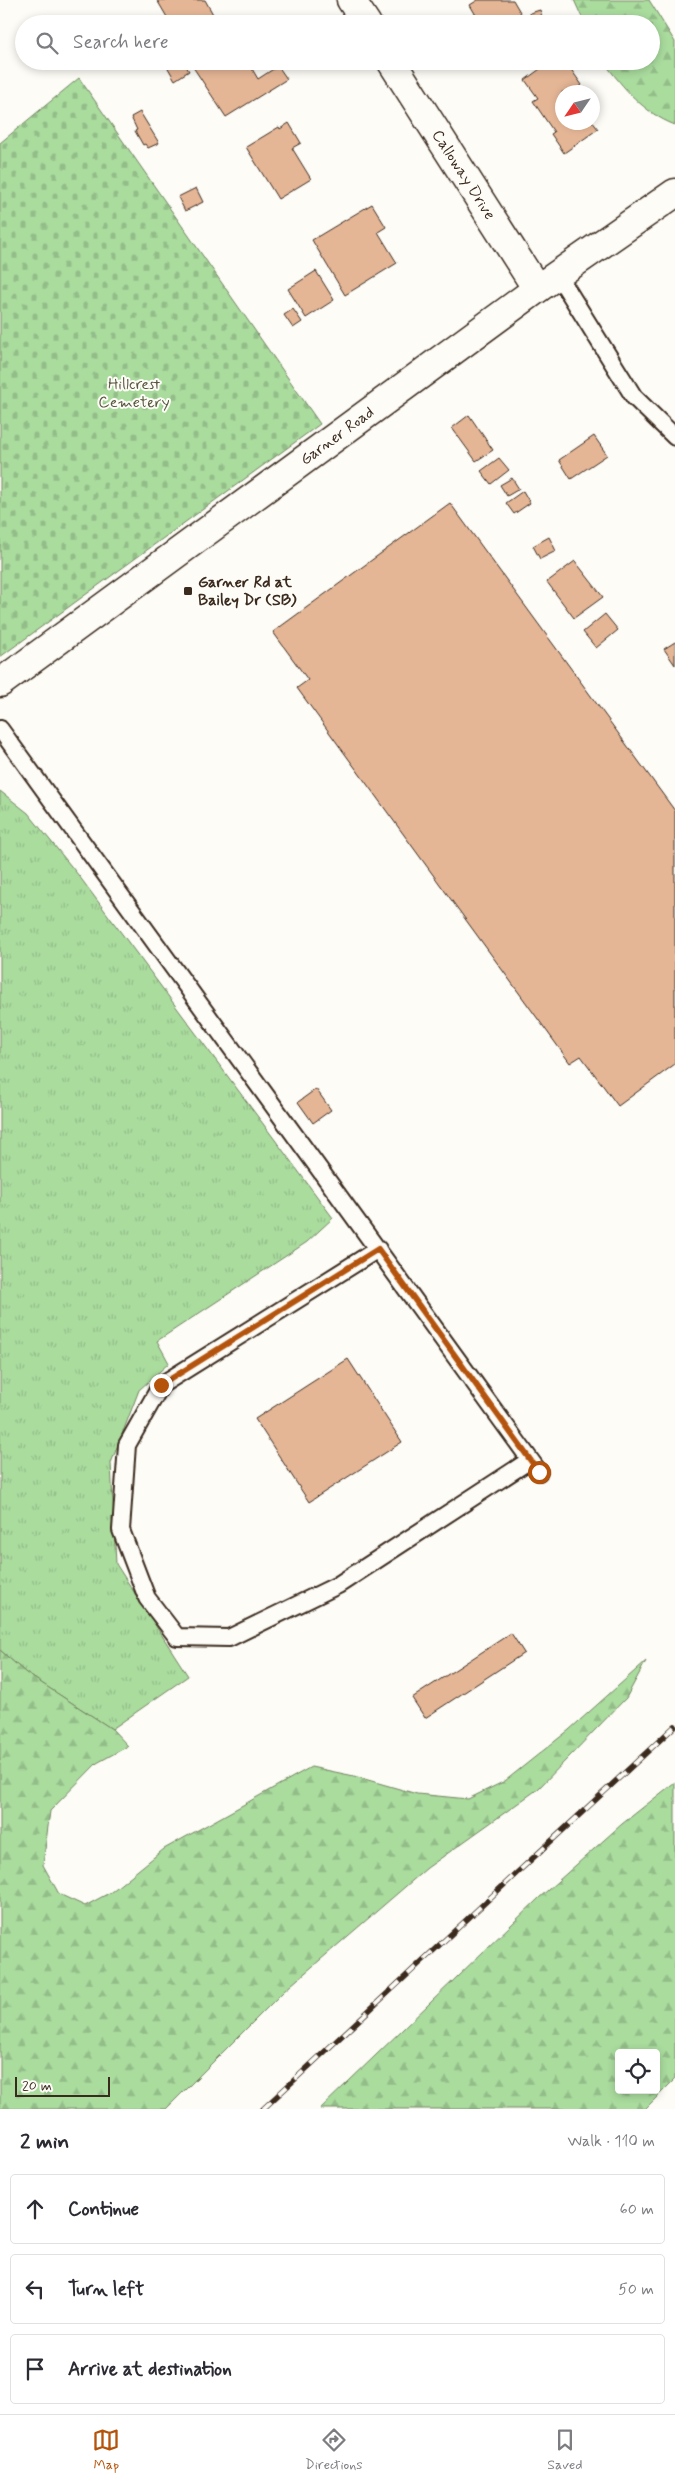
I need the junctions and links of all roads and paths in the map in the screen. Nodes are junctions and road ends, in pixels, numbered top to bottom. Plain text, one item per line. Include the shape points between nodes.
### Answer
1 (352, 0) edge
2 (361, 15) edge
3 (397, 70) edge
4 (675, 193) edge
5 (547, 282) junction
6 (675, 437) edge
7 (0, 683) edge
8 (0, 729) edge
9 (378, 1249) junction

1 - 2 main road
3 - 5 main road, Calloway Drive
4 - 5 main road, Garner Road
5 - 6 lane via 634,397
5 - 7 main road, Garner Road
8 - 9 lane
9 - 9 lane via 535,1466 338,1585 228,1638 177,1637 147,1598 122,1530 127,1445 161,1385

